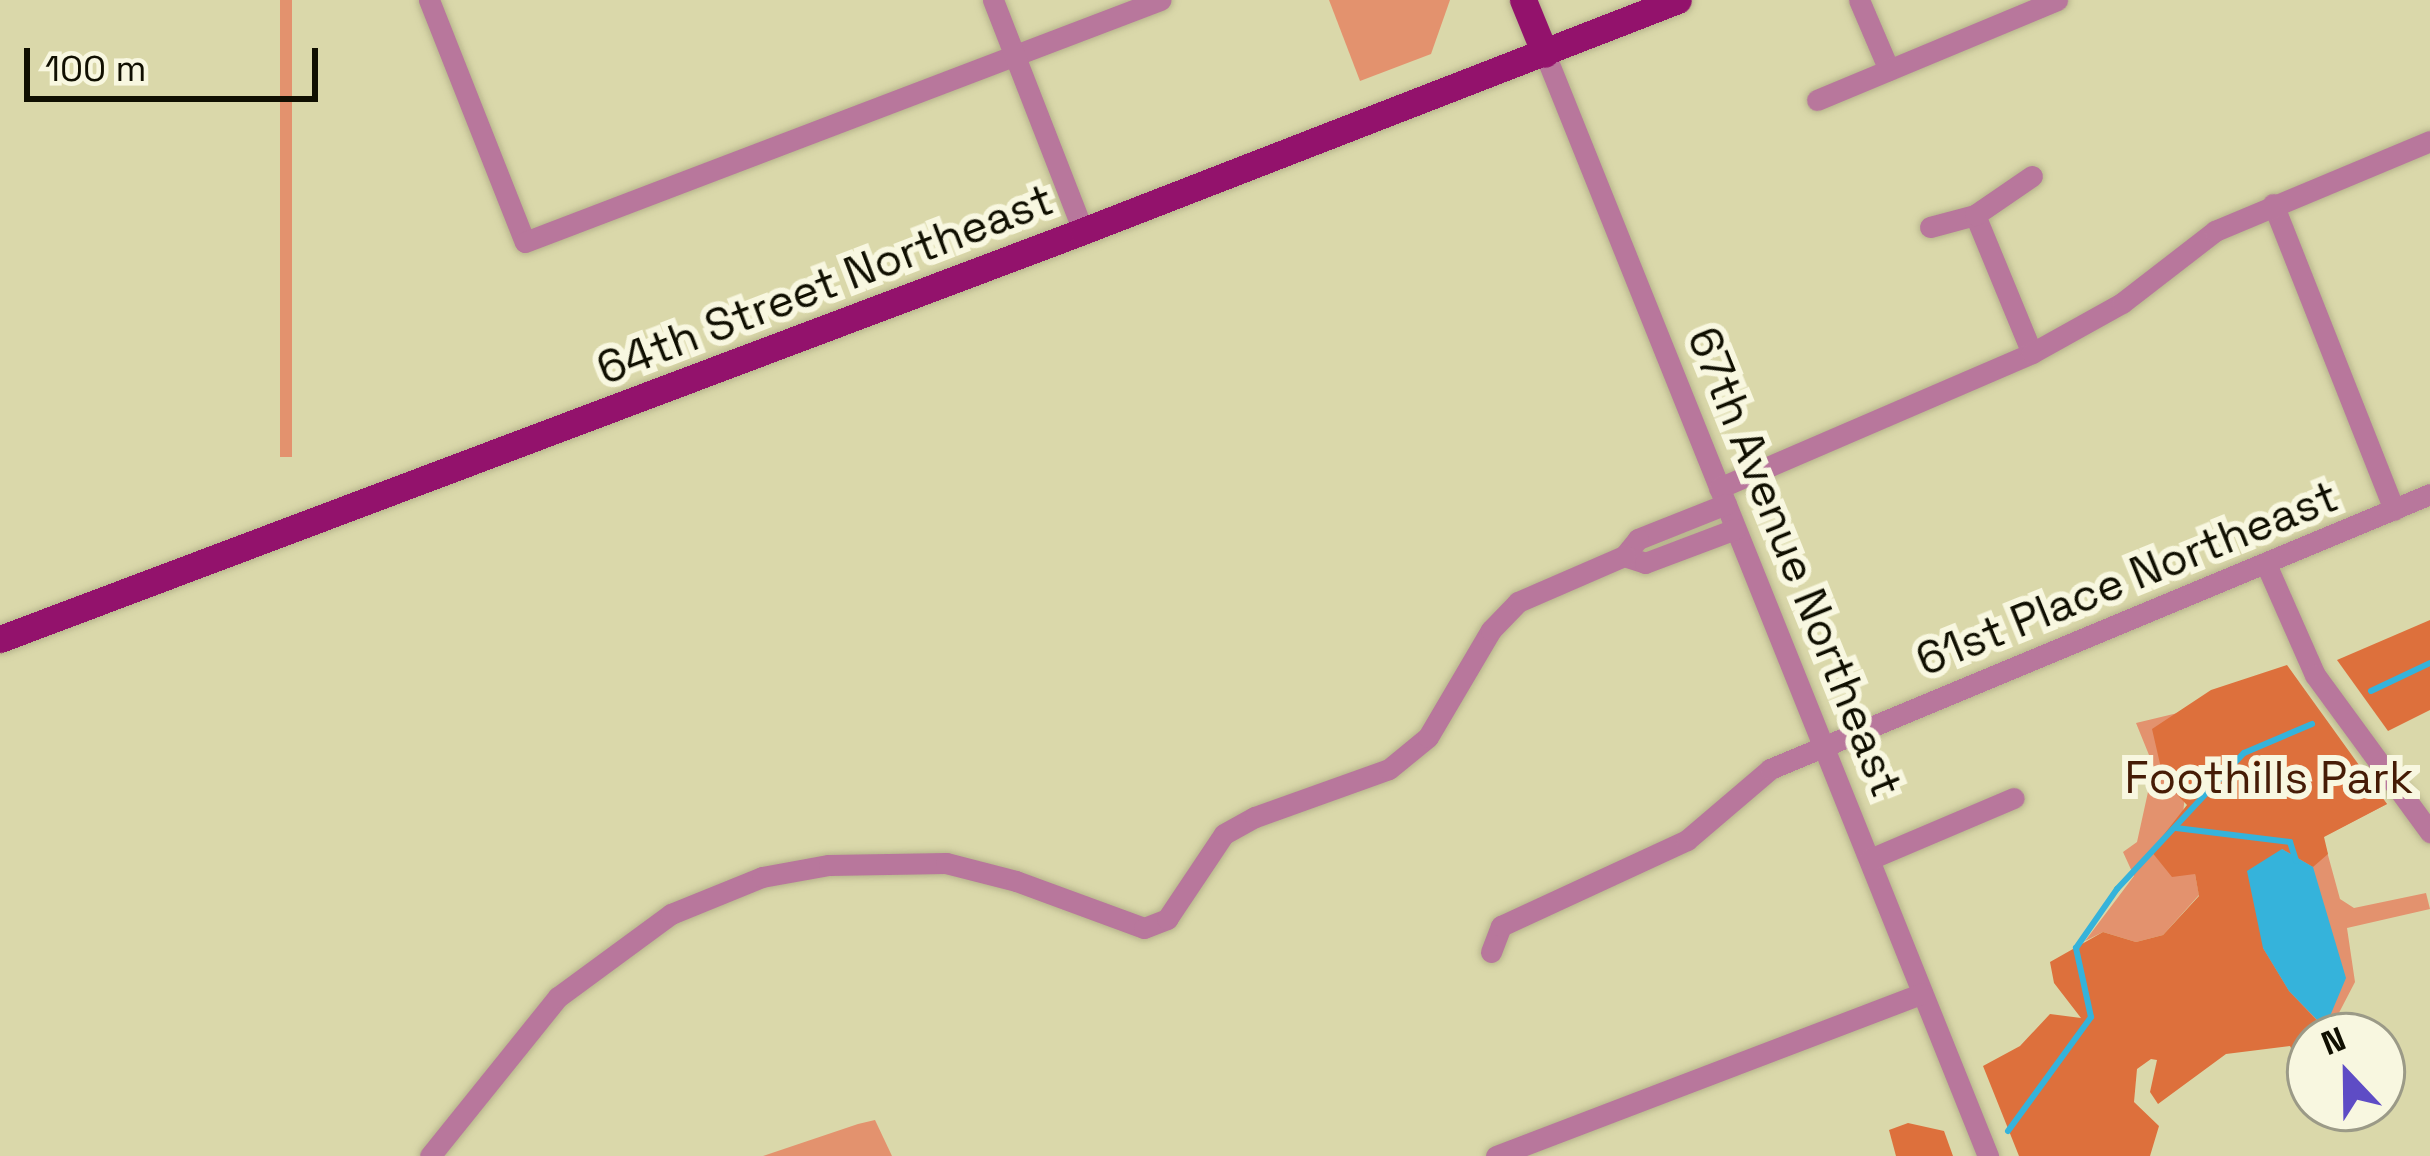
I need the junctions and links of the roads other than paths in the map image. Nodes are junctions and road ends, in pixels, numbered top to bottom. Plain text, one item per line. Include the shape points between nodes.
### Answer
1 (429, 0) edge
2 (993, 0) edge
3 (1160, 0) edge
4 (1523, 0) edge
5 (1678, 0) edge
6 (1859, 0) edge
7 (2056, 0) edge
8 (1545, 54) junction
9 (1016, 58) junction
10 (1889, 70) junction
11 (1817, 100) dead end
12 (2430, 141) edge
13 (2032, 176) dead end
14 (2273, 204) junction
15 (1975, 214) junction
16 (1930, 227) dead end
17 (1083, 231) junction
18 (2032, 353) junction
19 (2430, 494) edge
20 (1722, 496) junction
21 (2394, 510) junction
22 (1735, 529) junction
23 (1624, 556) junction
24 (2266, 565) junction
25 (0, 639) edge
26 (1825, 743) junction
27 (2014, 798) dead end
28 (2430, 832) edge
29 (1870, 859) junction
30 (1491, 952) dead end
31 (1922, 993) junction
32 (430, 1156) edge
33 (1496, 1156) edge
34 (1988, 1156) edge

1 - 9 street via 525,242
2 - 9 street
3 - 9 street
4 - 8 main road, 67th Avenue Northeast
5 - 8 main road, 64th Street Northeast
6 - 10 street
7 - 10 street
8 - 17 main road, 64th Street Northeast
8 - 20 street, 67th Avenue Northeast
9 - 17 street
10 - 11 street
12 - 14 street
13 - 15 street
14 - 18 street via 2216,231 2122,303
14 - 21 street
15 - 16 street
15 - 18 street
17 - 25 main road, 64th Street Northeast
18 - 20 street
19 - 21 street, 61st Place Northeast
20 - 22 street, 67th Avenue Northeast
20 - 23 street via 1637,539
21 - 24 street, 61st Place Northeast
22 - 23 street via 1645,563
22 - 26 street, 67th Avenue Northeast
23 - 32 street via 1518,602 1491,630 1428,737 1389,769 1224,835 1167,919 1144,928 946,863 829,865 762,877 671,914 558,998
24 - 26 street, 61st Place Northeast
24 - 28 street via 2314,675
26 - 29 street, 67th Avenue Northeast
26 - 30 street, 61st Place Northeast via 1770,769 1687,840 1502,926
27 - 29 street
29 - 31 street, 67th Avenue Northeast
31 - 33 street
31 - 34 street, 67th Avenue Northeast

